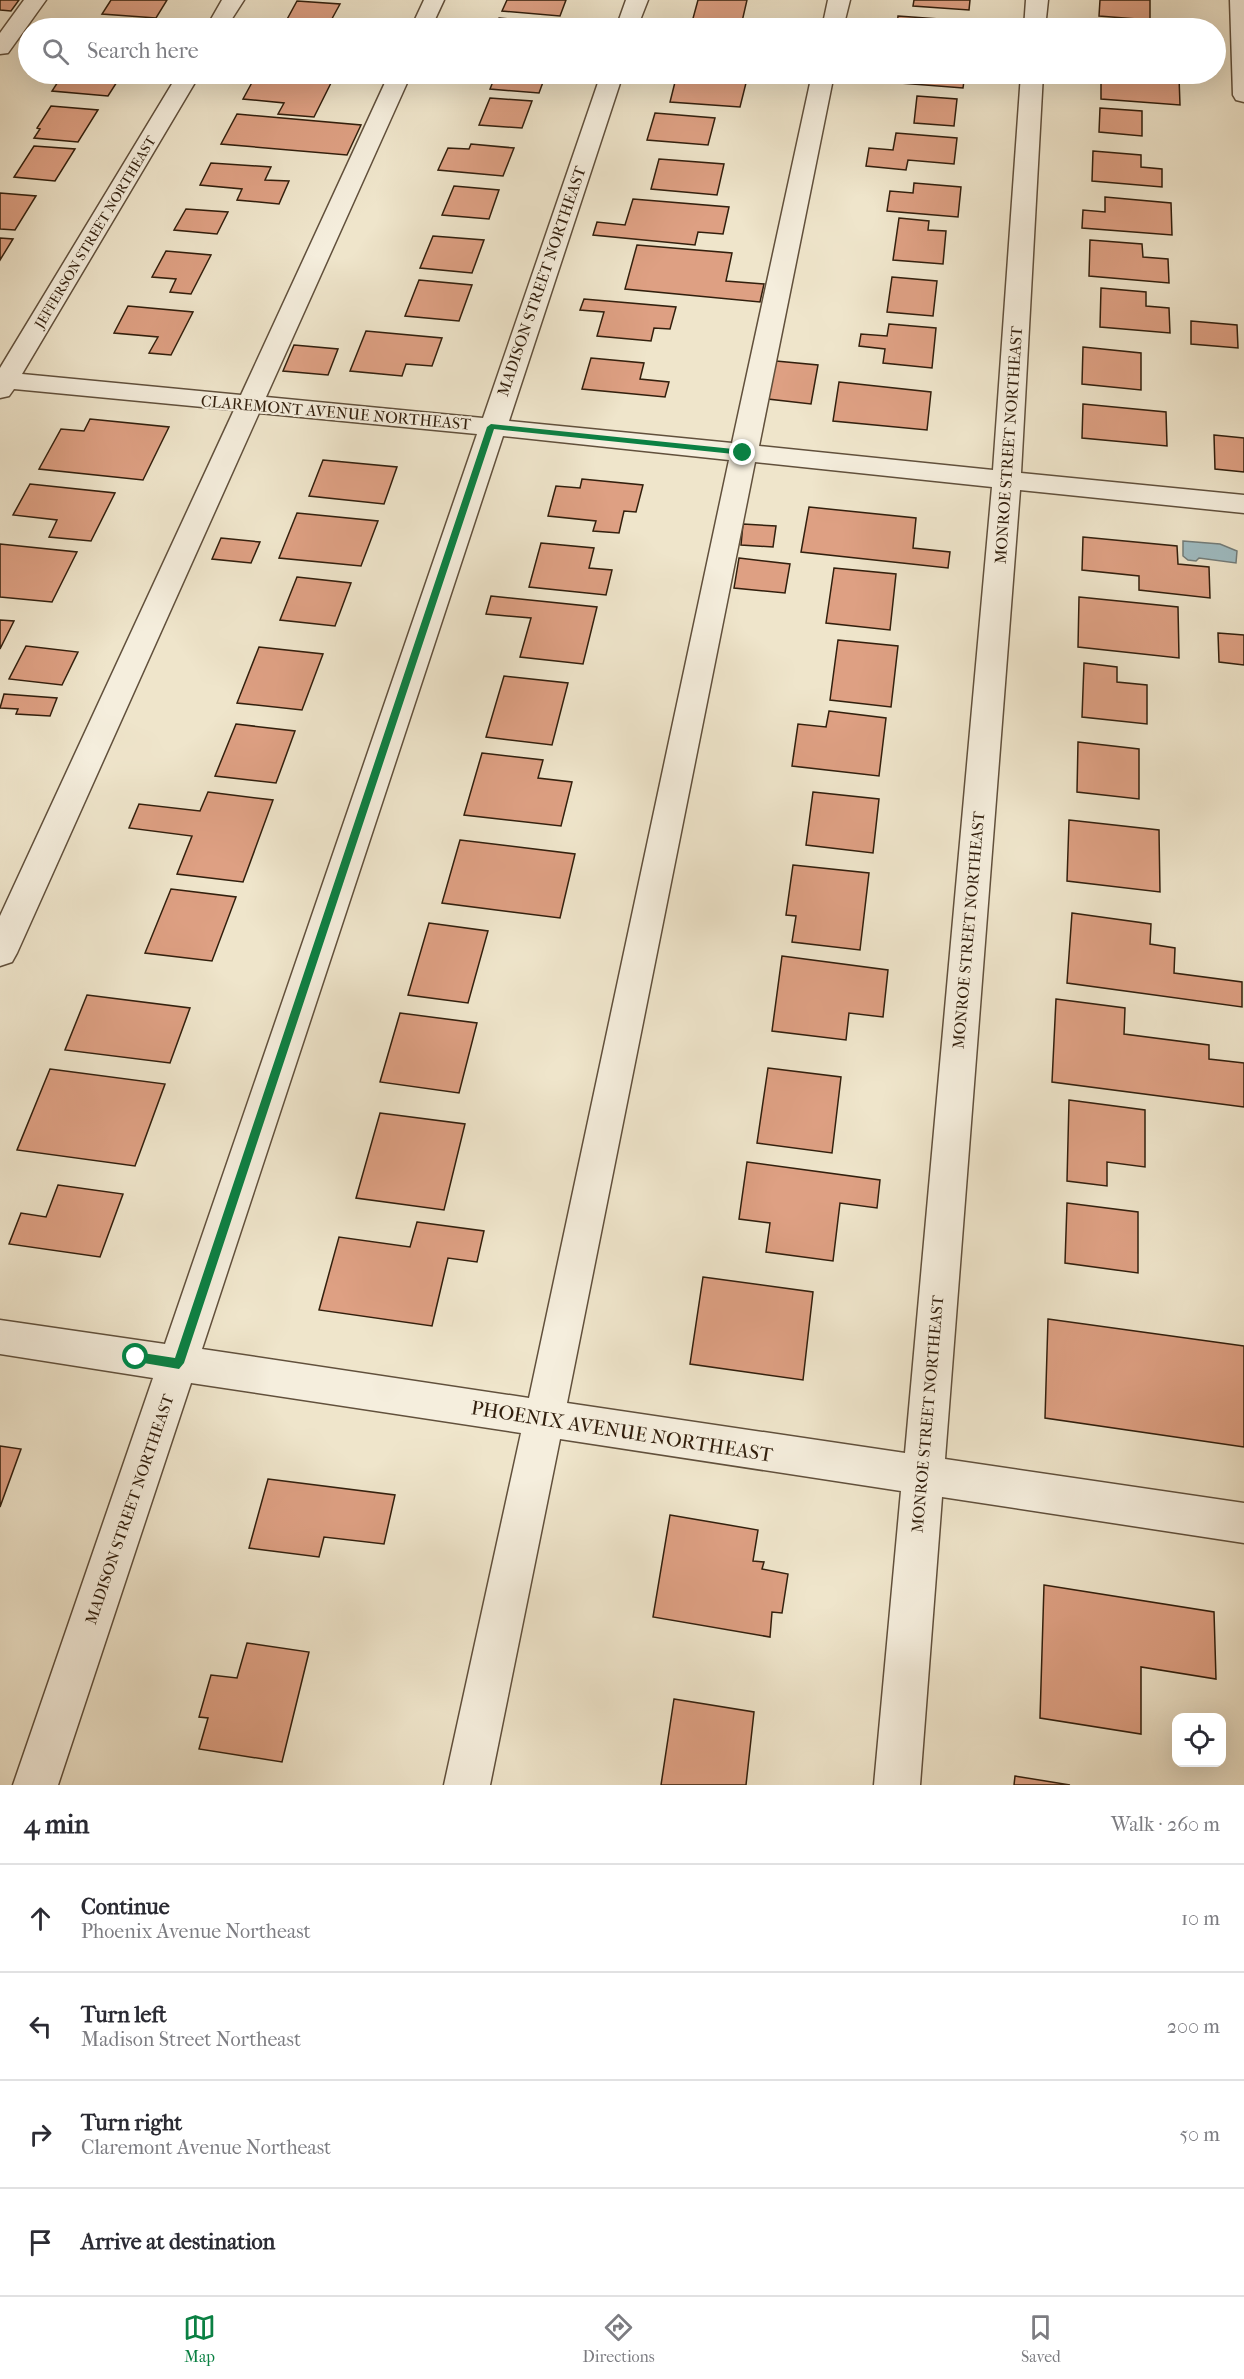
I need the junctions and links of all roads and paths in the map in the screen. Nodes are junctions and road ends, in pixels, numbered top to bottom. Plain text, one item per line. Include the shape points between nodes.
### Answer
1 (35, 0) edge
2 (232, 0) edge
3 (434, 0) edge
4 (637, 0) edge
5 (839, 0) edge
6 (1037, 0) edge
7 (1240, 0) edge
8 (22, 18) edge
9 (222, 18) edge
10 (426, 18) edge
11 (631, 18) edge
12 (834, 18) edge
13 (1036, 18) edge
14 (18, 23) edge
15 (0, 48) edge
16 (183, 84) edge
17 (395, 84) edge
18 (609, 84) edge
19 (821, 84) edge
20 (1031, 84) edge
21 (1244, 95) edge
22 (2, 383) edge
23 (249, 404) junction
24 (491, 427) junction
25 (743, 453) junction
26 (1006, 480) junction
27 (1244, 504) edge
28 (0, 953) edge
29 (0, 1337) edge
30 (179, 1363) junction
31 (545, 1419) junction
32 (922, 1476) junction
33 (1244, 1523) edge
34 (36, 1785) edge
35 (467, 1785) edge
36 (897, 1785) edge

1 - 8 street
2 - 9 street
3 - 10 street
4 - 11 street
5 - 12 street
6 - 13 street
7 - 21 street
14 - 15 street
16 - 22 street, JEFFERSON STREET NORTHEAST
17 - 23 street
18 - 24 street, MADISON STREET NORTHEAST
19 - 25 street
20 - 26 street, MONROE STREET NORTHEAST
22 - 23 street, CLAREMONT AVENUE NORTHEAST
23 - 24 street, CLAREMONT AVENUE NORTHEAST
23 - 28 street
24 - 25 street, CLAREMONT AVENUE NORTHEAST
24 - 30 street, MADISON STREET NORTHEAST
25 - 26 street, CLAREMONT AVENUE NORTHEAST
25 - 31 street
26 - 27 street, CLAREMONT AVENUE NORTHEAST
26 - 32 street, MONROE STREET NORTHEAST
29 - 30 street, PHOENIX AVENUE NORTHEAST
30 - 31 street, PHOENIX AVENUE NORTHEAST
30 - 34 street, MADISON STREET NORTHEAST
31 - 32 street, PHOENIX AVENUE NORTHEAST
31 - 35 street
32 - 33 street, PHOENIX AVENUE NORTHEAST
32 - 36 street, MONROE STREET NORTHEAST

